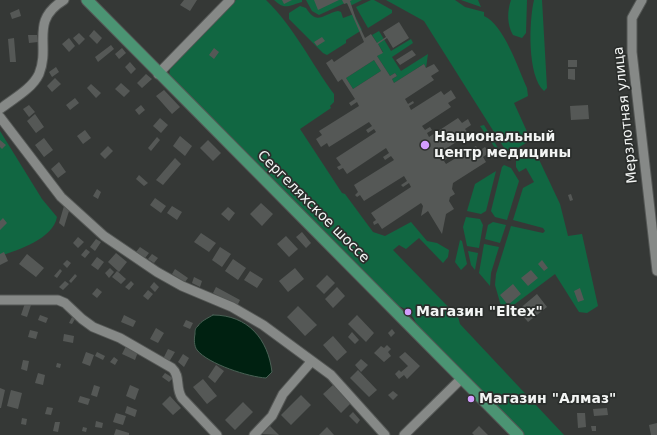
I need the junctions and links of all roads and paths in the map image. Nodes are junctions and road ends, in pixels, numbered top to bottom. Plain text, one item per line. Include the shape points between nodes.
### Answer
1 (64, 0) edge
2 (87, 0) edge
3 (230, 0) edge
4 (642, 0) edge
5 (158, 74) junction
6 (0, 109) edge
7 (0, 117) edge
8 (655, 230) edge
9 (657, 271) edge
10 (0, 300) edge
11 (311, 362) junction
12 (462, 378) junction
13 (216, 435) edge
14 (254, 435) edge
15 (385, 435) edge
16 (404, 435) edge
17 (518, 435) edge

1 - 6 street via 54,6 46,16 38,75 32,85
2 - 5 main road, Сергеляхское шоссе
3 - 5 street
4 - 8 street, Мерзлотная улица via 632,18 632,52
5 - 12 main road, Сергеляхское шоссе
7 - 11 street via 61,197 104,236 182,286 249,316
8 - 9 street, Мерзлотная улица
10 - 13 street via 58,300 66,303 93,327 120,338 172,368 178,375 177,388 182,398
11 - 14 street via 283,394 272,416
11 - 15 street via 331,375
12 - 16 street
12 - 17 main road, Сергеляхское шоссе

